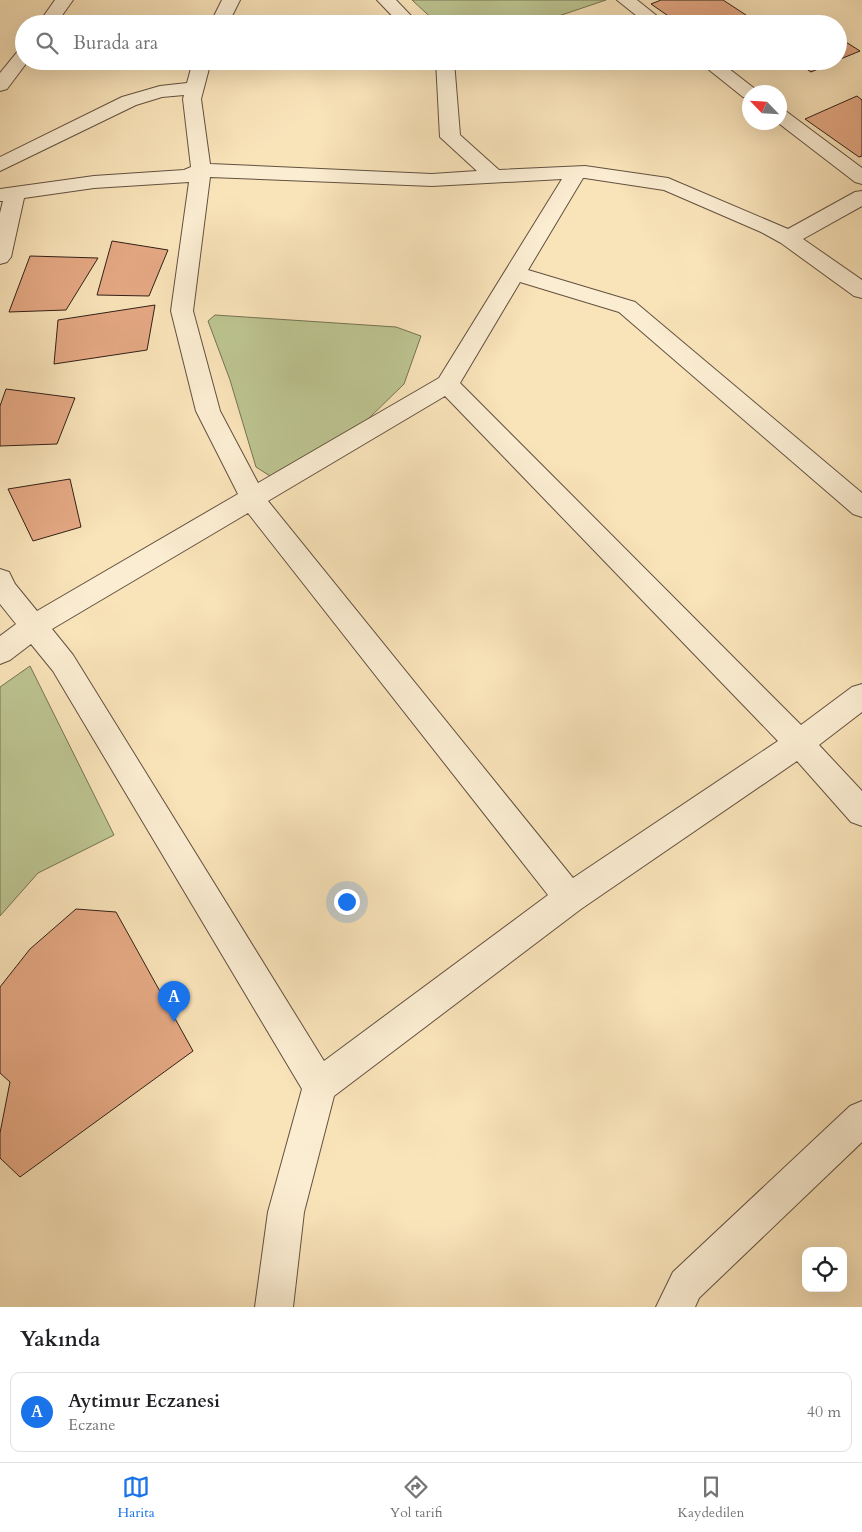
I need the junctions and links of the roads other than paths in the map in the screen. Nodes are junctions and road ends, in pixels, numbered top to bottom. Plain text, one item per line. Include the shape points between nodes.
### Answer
1 (64, 0) edge
2 (231, 0) edge
3 (386, 0) edge
4 (626, 0) edge
5 (53, 15) edge
6 (224, 15) edge
7 (401, 15) edge
8 (646, 15) edge
9 (15, 66) edge
10 (200, 70) edge
11 (446, 70) edge
12 (719, 70) edge
13 (0, 85) edge
14 (742, 87) edge
15 (195, 88) junction
16 (787, 121) edge
17 (0, 165) edge
18 (201, 170) junction
19 (576, 173) junction
20 (495, 177) junction
21 (862, 178) edge
22 (8, 194) edge
23 (862, 197) edge
24 (788, 238) junction
25 (0, 257) edge
26 (514, 274) junction
27 (862, 291) edge
28 (448, 384) junction
29 (253, 498) junction
30 (862, 507) edge
31 (0, 580) edge
32 (34, 627) junction
33 (0, 652) edge
34 (862, 696) edge
35 (798, 743) junction
36 (862, 812) edge
37 (570, 898) junction
38 (320, 1086) junction
39 (862, 1118) edge
40 (274, 1307) edge
41 (675, 1307) edge

1 - 5 street
2 - 6 street
3 - 7 street
4 - 8 street
9 - 13 street
10 - 15 street
11 - 20 street via 450,137
12 - 14 street
15 - 17 street via 160,92 129,101
15 - 18 street via 192,99
16 - 21 street
18 - 20 street via 432,180
18 - 22 street via 187,176 94,182
18 - 29 street via 182,312 208,411
19 - 20 street
19 - 24 street via 668,184
19 - 26 street
22 - 25 street
23 - 24 street
24 - 27 street
26 - 28 street
26 - 30 street via 627,307
28 - 29 street
28 - 35 street
29 - 32 street
29 - 37 street
31 - 32 street
32 - 33 street
32 - 38 street via 63,664
34 - 35 street
35 - 36 street
35 - 37 street
37 - 38 street
38 - 40 street via 286,1212
39 - 41 street via 686,1285

